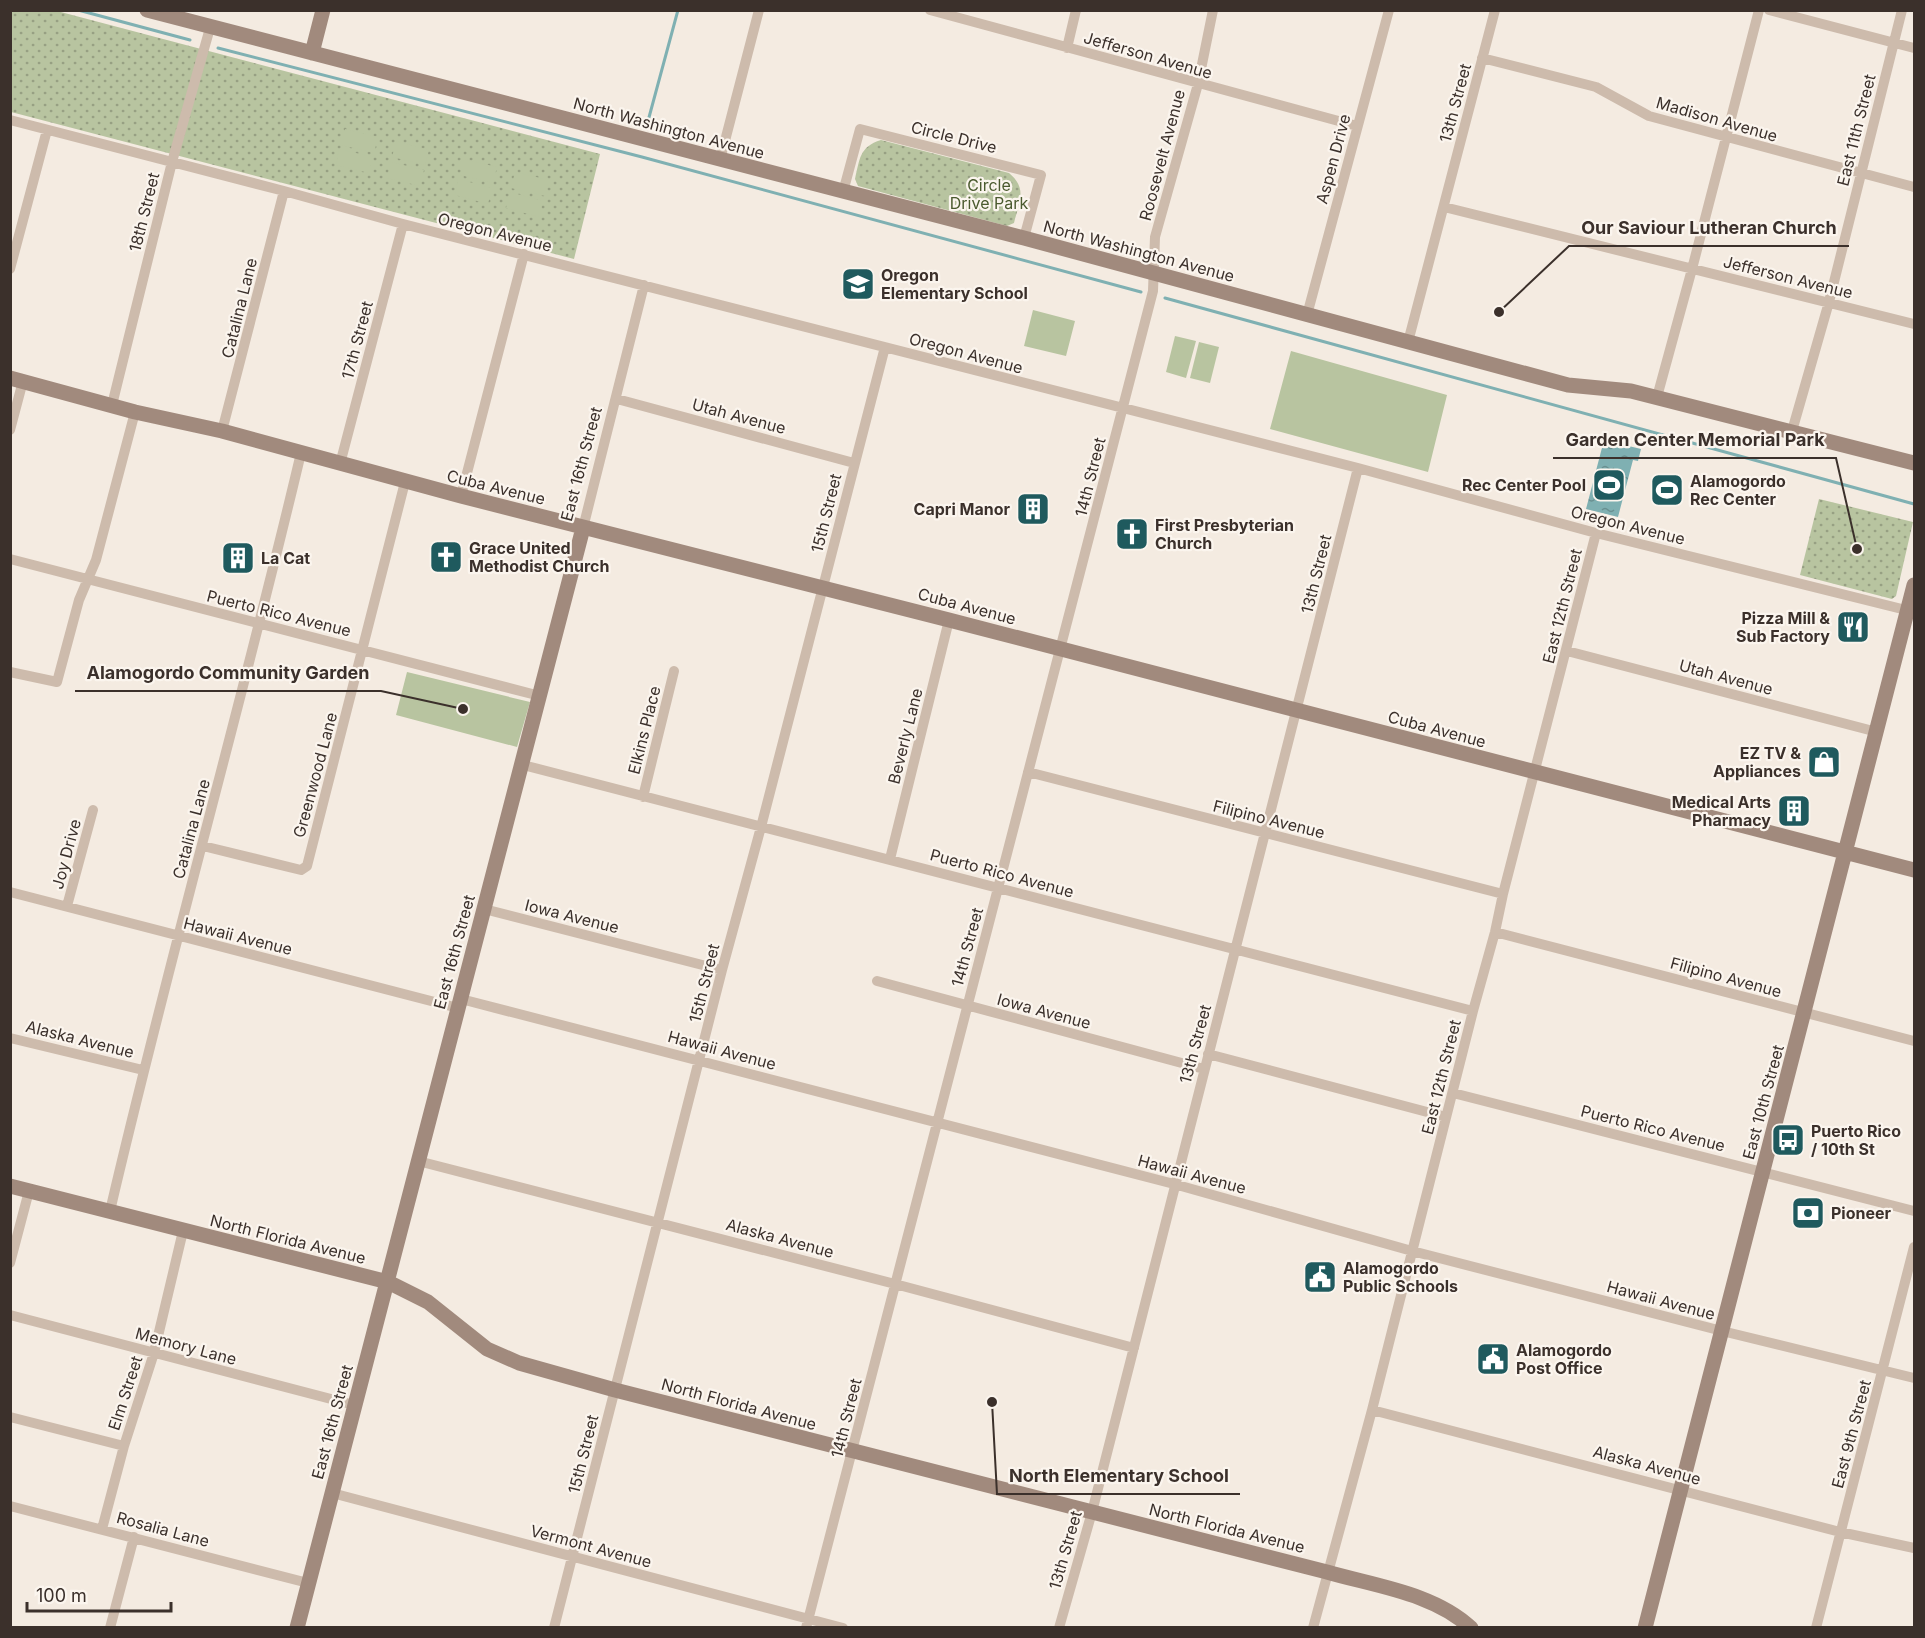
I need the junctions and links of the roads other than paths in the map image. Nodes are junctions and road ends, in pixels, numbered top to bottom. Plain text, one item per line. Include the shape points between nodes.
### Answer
1 (147, 10) edge
2 (323, 10) edge
3 (759, 10) edge
4 (930, 10) edge
5 (1076, 10) edge
6 (1213, 10) edge
7 (1389, 10) edge
8 (1495, 10) edge
9 (1759, 10) edge
10 (1768, 10) edge
11 (1902, 10) edge
12 (210, 28) junction
13 (1894, 43) junction
14 (1067, 48) junction
15 (1914, 48) edge
16 (312, 53) junction
17 (1482, 58) junction
18 (1198, 84) junction
19 (10, 120) edge
20 (1357, 126) junction
21 (47, 130) junction
22 (1726, 138) junction
23 (720, 160) junction
24 (172, 162) junction
25 (1861, 172) junction
26 (1914, 187) edge
27 (284, 191) junction
28 (843, 192) junction
29 (1444, 207) junction
30 (403, 224) junction
31 (1024, 238) junction
32 (524, 254) junction
33 (10, 269) edge
34 (1692, 269) junction
35 (1155, 274) junction
36 (644, 285) junction
37 (1829, 302) junction
38 (1306, 315) junction
39 (1914, 324) edge
40 (1408, 342) junction
41 (885, 347) junction
42 (16, 379) edge
43 (1657, 397) junction
44 (617, 399) junction
45 (112, 405) junction
46 (1122, 409) junction
47 (135, 412) junction
48 (10, 430) edge
49 (1792, 431) junction
50 (222, 432) junction
51 (301, 453) junction
52 (854, 463) junction
53 (1914, 463) edge
54 (340, 464) junction
55 (1358, 468) junction
56 (405, 482) junction
57 (461, 496) junction
58 (583, 528) junction
59 (1596, 533) junction
60 (10, 559) edge
61 (87, 580) junction
62 (1914, 585) edge
63 (823, 588) junction
64 (1911, 611) edge
65 (949, 620) junction
66 (260, 625) junction
67 (363, 649) junction
68 (1061, 650) junction
69 (1567, 651) junction
70 (674, 671) dead end
71 (10, 672) edge
72 (540, 696) junction
73 (1297, 710) junction
74 (1877, 732) junction
75 (523, 765) junction
76 (1028, 772) junction
77 (1535, 773) junction
78 (643, 797) junction
79 (93, 810) dead end
80 (761, 827) junction
81 (1266, 834) junction
82 (202, 846) junction
83 (1846, 851) junction
84 (890, 859) junction
85 (1914, 870) edge
86 (998, 888) junction
87 (10, 892) edge
88 (1503, 894) junction
89 (67, 906) junction
90 (484, 909) junction
91 (1495, 932) junction
92 (178, 937) junction
93 (1237, 950) junction
94 (722, 970) junction
95 (877, 981) dead end
96 (460, 1004) junction
97 (967, 1007) junction
98 (1473, 1011) junction
99 (1804, 1013) junction
100 (10, 1038) edge
101 (1914, 1041) edge
102 (1208, 1054) junction
103 (700, 1060) junction
104 (1204, 1069) junction
105 (143, 1070) junction
106 (1453, 1093) junction
107 (1446, 1117) junction
108 (937, 1122) junction
109 (418, 1161) junction
110 (1763, 1172) junction
111 (1174, 1185) junction
112 (10, 1186) edge
113 (29, 1191) junction
114 (110, 1211) junction
115 (1914, 1211) edge
116 (657, 1222) junction
117 (183, 1231) junction
118 (1914, 1247) edge
119 (1412, 1251) junction
120 (10, 1263) edge
121 (388, 1282) junction
122 (895, 1284) junction
123 (10, 1315) edge
124 (1722, 1331) junction
125 (1134, 1348) junction
126 (154, 1353) junction
127 (1883, 1370) junction
128 (1914, 1378) edge
129 (615, 1390) junction
130 (354, 1405) junction
131 (1372, 1410) junction
132 (10, 1417) edge
133 (124, 1446) junction
134 (852, 1452) junction
135 (1681, 1490) junction
136 (332, 1493) junction
137 (10, 1506) edge
138 (1092, 1512) junction
139 (102, 1529) junction
140 (1840, 1532) junction
141 (134, 1538) junction
142 (1914, 1548) edge
143 (572, 1556) junction
144 (1327, 1572) junction
145 (308, 1583) junction
146 (808, 1623) edge
147 (110, 1628) edge
148 (297, 1628) edge
149 (554, 1628) edge
150 (843, 1628) edge
151 (1059, 1628) edge
152 (1313, 1628) edge
153 (1471, 1628) edge
154 (1646, 1628) edge
155 (1816, 1628) edge

1 - 12 main road, North Washington Avenue
2 - 16 main road
3 - 23 street
4 - 14 street, Jefferson Avenue
5 - 14 street
6 - 18 street, Roosevelt Avenue
7 - 20 street, Aspen Drive
8 - 17 street, 13th Street
9 - 22 street
10 - 13 street
11 - 13 street, East 11th Street
12 - 16 main road, North Washington Avenue
12 - 24 street, 18th Street
13 - 15 street
13 - 25 street, East 11th Street
14 - 18 street, Jefferson Avenue
16 - 23 main road, North Washington Avenue
17 - 22 street, Madison Avenue via 1596,87 1649,117
17 - 29 street, 13th Street
18 - 20 street, Jefferson Avenue
18 - 35 street, Roosevelt Avenue via 1155,237
19 - 21 street, Oregon Avenue
20 - 38 street, Aspen Drive
21 - 24 street, Oregon Avenue
21 - 33 street
22 - 25 street, Madison Avenue
22 - 34 street
23 - 28 main road, North Washington Avenue
24 - 27 street, Oregon Avenue
24 - 45 street, 18th Street
25 - 26 street, Madison Avenue
25 - 37 street, East 11th Street
27 - 30 street, Oregon Avenue
27 - 50 street, Catalina Lane
28 - 31 main road, North Washington Avenue
28 - 31 street, Circle Drive via 860,129 872,132 1041,175
29 - 34 street, Jefferson Avenue
29 - 40 street, 13th Street
30 - 32 street, Oregon Avenue
30 - 54 street, 17th Street
31 - 35 main road, North Washington Avenue
32 - 36 street, Oregon Avenue
32 - 57 street
34 - 37 street, Jefferson Avenue
34 - 43 street
35 - 38 main road, North Washington Avenue
35 - 46 street, 14th Street
36 - 41 street, Oregon Avenue
36 - 44 street, East 16th Street
37 - 39 street, Jefferson Avenue
37 - 49 street, East 11th Street
38 - 40 main road, North Washington Avenue
40 - 43 main road, North Washington Avenue via 1568,385
41 - 46 street, Oregon Avenue
41 - 52 street, 15th Street
42 - 45 main road, Cuba Avenue
42 - 48 street
43 - 49 main road, North Washington Avenue
44 - 52 street, Utah Avenue
44 - 58 street, East 16th Street
45 - 47 main road, Cuba Avenue
46 - 55 street, Oregon Avenue
46 - 68 street, 14th Street
47 - 50 main road, Cuba Avenue
47 - 61 street via 96,560
49 - 53 main road, North Washington Avenue
50 - 51 main road, Cuba Avenue
51 - 54 main road, Cuba Avenue
51 - 66 street, Catalina Lane
52 - 63 street, 15th Street
54 - 56 main road, Cuba Avenue
55 - 59 street, Oregon Avenue
55 - 73 street, 13th Street
56 - 57 main road, Cuba Avenue
56 - 67 street, Greenwood Lane
57 - 58 main road, Cuba Avenue
58 - 63 main road, Cuba Avenue
58 - 72 main road, East 16th Street
59 - 64 street, Oregon Avenue
59 - 69 street, East 12th Street
60 - 61 street, Puerto Rico Avenue
61 - 66 street, Puerto Rico Avenue
61 - 71 street via 57,682
62 - 64 main road, East 10th Street
63 - 65 main road, Cuba Avenue
63 - 80 street, 15th Street
64 - 74 main road, East 10th Street
65 - 68 main road, Cuba Avenue
65 - 84 street, Beverly Lane
66 - 67 street, Puerto Rico Avenue
66 - 82 street, Catalina Lane
67 - 72 street, Puerto Rico Avenue
67 - 82 street, Greenwood Lane via 307,866 301,870
68 - 73 main road, Cuba Avenue
68 - 76 street, 14th Street
69 - 74 street, Utah Avenue
69 - 77 street, East 12th Street
70 - 78 street, Elkins Place
72 - 75 main road, East 16th Street
73 - 77 main road, Cuba Avenue
73 - 81 street, 13th Street
74 - 83 main road, East 10th Street
75 - 78 street, Puerto Rico Avenue
75 - 90 main road, East 16th Street
76 - 81 street, Filipino Avenue
76 - 86 street, 14th Street
77 - 83 main road, Cuba Avenue
77 - 88 street, East 12th Street
78 - 80 street, Puerto Rico Avenue
79 - 89 street, Joy Drive
80 - 84 street, Puerto Rico Avenue
80 - 94 street, 15th Street
81 - 88 street, Filipino Avenue
81 - 93 street, 13th Street
82 - 92 street, Catalina Lane
83 - 85 main road, Cuba Avenue
83 - 99 main road, East 10th Street
84 - 86 street, Puerto Rico Avenue
86 - 93 street, Puerto Rico Avenue
86 - 97 street, 14th Street
87 - 89 street, Hawaii Avenue
88 - 91 street, East 12th Street
89 - 92 street, Hawaii Avenue
90 - 94 street, Iowa Avenue
90 - 96 main road, East 16th Street
91 - 98 street, East 12th Street
91 - 99 street, Filipino Avenue
92 - 96 street, Hawaii Avenue
92 - 105 street, Catalina Lane
93 - 98 street, Puerto Rico Avenue
93 - 102 street, 13th Street
94 - 103 street, 15th Street
95 - 97 street, Iowa Avenue
96 - 103 street, Hawaii Avenue
96 - 109 main road, East 16th Street
97 - 104 street, Iowa Avenue
97 - 108 street, 14th Street
98 - 106 street, East 12th Street
99 - 101 street, Filipino Avenue
99 - 110 main road, East 10th Street
100 - 105 street, Alaska Avenue
102 - 104 street, 13th Street
102 - 107 street
103 - 108 street, Hawaii Avenue
103 - 116 street, 15th Street
104 - 111 street, 13th Street
105 - 114 street, Catalina Lane
106 - 107 street, East 12th Street
106 - 110 street, Puerto Rico Avenue
107 - 119 street, East 12th Street
108 - 111 street, Hawaii Avenue
108 - 122 street, 14th Street
109 - 116 street, Alaska Avenue
109 - 121 main road, East 16th Street
110 - 115 street, Puerto Rico Avenue
110 - 124 main road, East 10th Street
111 - 119 street, Hawaii Avenue
111 - 125 street, 13th Street
112 - 113 main road, North Florida Avenue
113 - 114 main road, North Florida Avenue
113 - 120 street
114 - 117 main road, North Florida Avenue
116 - 122 street, Alaska Avenue
116 - 129 street, 15th Street
117 - 121 main road, North Florida Avenue
117 - 126 street, Elm Street
118 - 127 street, East 9th Street
119 - 124 street, Hawaii Avenue
119 - 131 street, East 12th Street
121 - 129 main road, North Florida Avenue via 428,1302 488,1349 519,1364
121 - 130 main road, East 16th Street
122 - 125 street, Alaska Avenue
122 - 134 street, 14th Street
123 - 126 street, Memory Lane
124 - 127 street, Hawaii Avenue
124 - 135 main road, East 10th Street
125 - 138 street, 13th Street
126 - 130 street, Memory Lane
126 - 133 street, Elm Street
127 - 128 street, Hawaii Avenue
127 - 140 street, East 9th Street
129 - 134 main road, North Florida Avenue
129 - 143 street, 15th Street
130 - 136 main road, East 16th Street
131 - 135 street, Alaska Avenue
131 - 144 street, East 12th Street
132 - 133 street
133 - 139 street, Elm Street
134 - 138 main road, North Florida Avenue
134 - 146 street, 14th Street
135 - 140 street, Alaska Avenue
135 - 154 main road, East 10th Street
136 - 143 street, Vermont Avenue
136 - 145 main road, East 16th Street
137 - 139 street, Rosalia Lane
138 - 144 main road, North Florida Avenue
138 - 151 street, 13th Street
139 - 141 street, Rosalia Lane
140 - 142 street, Alaska Avenue
140 - 155 street, East 9th Street
141 - 145 street, Rosalia Lane
141 - 147 street
143 - 146 street, Vermont Avenue
143 - 149 street, 15th Street
144 - 152 street, East 12th Street
144 - 153 main road, North Florida Avenue via 1420,1598 1460,1617
145 - 148 main road, East 16th Street
146 - 150 street, Vermont Avenue

